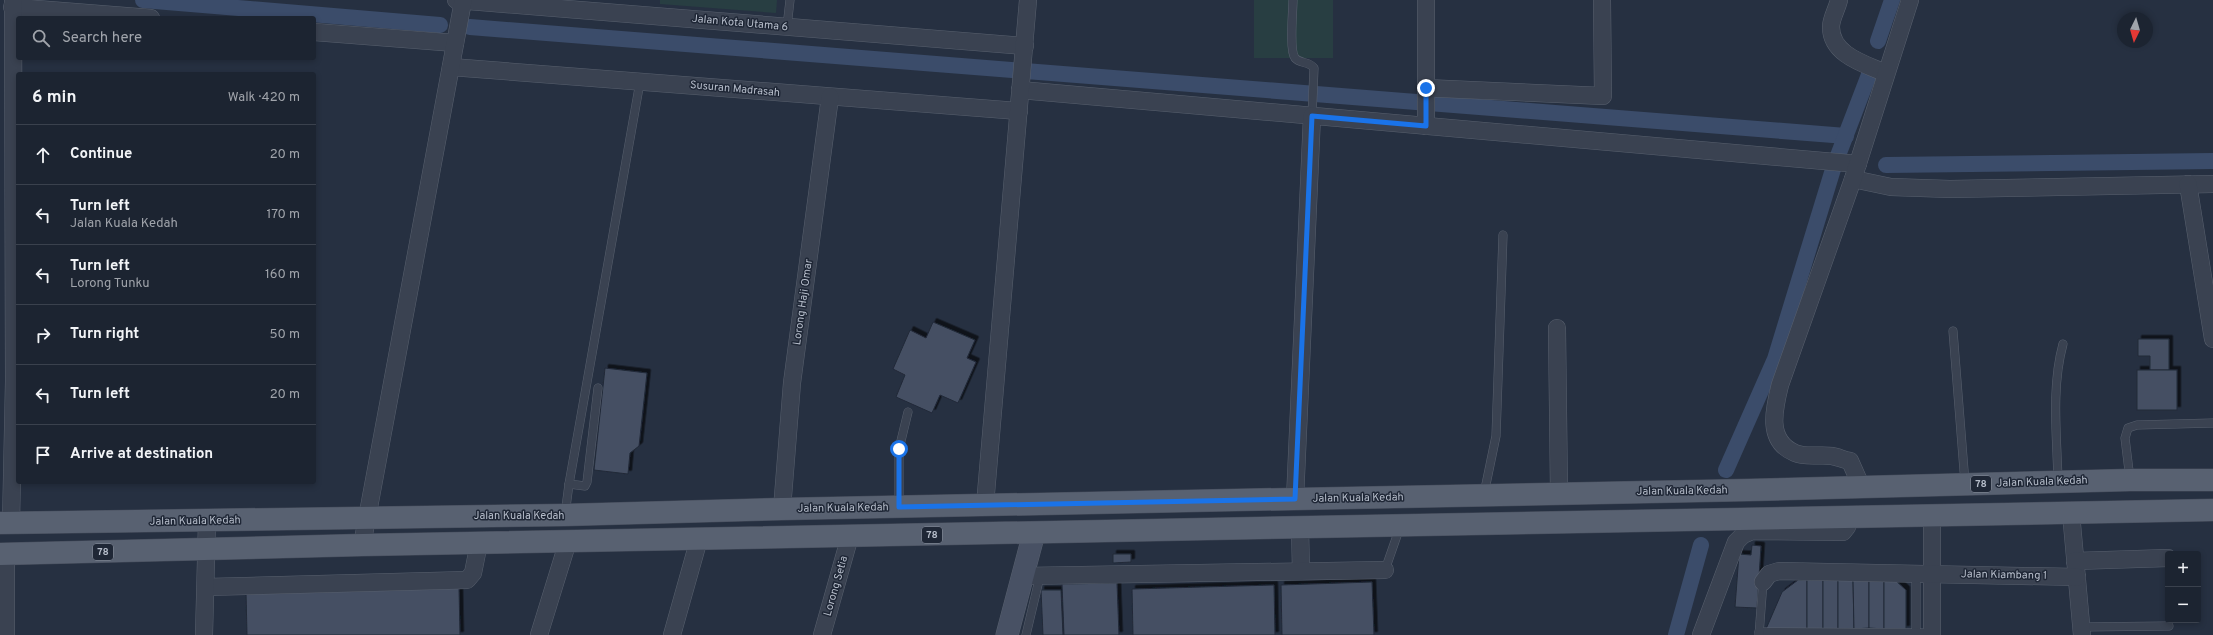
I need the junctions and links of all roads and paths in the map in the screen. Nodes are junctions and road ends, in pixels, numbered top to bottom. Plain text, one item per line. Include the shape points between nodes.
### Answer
1 (460, 0) edge
2 (790, 0) edge
3 (1028, 0) edge
4 (1293, 0) edge
5 (1426, 0) edge
6 (1602, 0) edge
7 (1839, 0) edge
8 (1910, 0) edge
9 (12, 3) edge
10 (646, 8) edge
11 (133, 16) edge
12 (787, 27) junction
13 (316, 32) edge
14 (454, 43) junction
15 (1024, 52) junction
16 (451, 67) junction
17 (1885, 73) junction
18 (640, 82) junction
19 (1021, 83) junction
20 (830, 97) junction
21 (1426, 105) junction
22 (1312, 108) junction
23 (1019, 111) junction
24 (1852, 175) junction
25 (2188, 184) junction
26 (2213, 184) edge
27 (1503, 235) dead end
28 (1557, 328) dead end
29 (1953, 331) dead end
30 (2213, 339) edge
31 (2063, 344) dead end
32 (598, 388) dead end
33 (908, 412) dead end
34 (2213, 423) edge
35 (2130, 480) junction
36 (2058, 482) junction
37 (2207, 482) edge
38 (569, 484) junction
39 (1965, 485) junction
40 (1862, 488) junction
41 (1558, 493) junction
42 (1484, 495) junction
43 (1295, 499) junction
44 (985, 506) junction
45 (899, 507) junction
46 (782, 509) junction
47 (2213, 510) edge
48 (2070, 513) junction
49 (1932, 515) junction
50 (565, 516) junction
51 (367, 518) junction
52 (1847, 518) junction
53 (208, 521) junction
54 (5, 523) edge
55 (1400, 526) junction
56 (1300, 528) junction
57 (1034, 533) junction
58 (850, 536) junction
59 (699, 539) junction
60 (568, 541) junction
61 (479, 543) junction
62 (362, 545) junction
63 (207, 550) junction
64 (3, 554) edge
65 (2165, 558) edge
66 (2076, 569) junction
67 (1386, 570) joint
68 (1301, 571) junction
69 (1923, 574) junction
70 (1032, 576) junction
71 (1763, 582) joint
72 (206, 587) junction
73 (2170, 626) dead end
74 (2082, 631) edge
75 (1759, 634) edge
76 (1927, 634) edge
77 (6, 635) edge
78 (204, 635) edge
79 (539, 635) edge
80 (672, 635) edge
81 (822, 635) edge
82 (1007, 635) edge
83 (1026, 635) edge
84 (1700, 635) edge

1 - 10 street, Jalan Kota Utama 6
1 - 14 street
2 - 12 lane
3 - 15 street
4 - 22 lane via 1293,52 1298,60 1312,64 1315,73
5 - 21 street
6 - 21 street via 1603,96
7 - 17 street via 1831,27 1834,41 1842,51
8 - 17 street
9 - 11 street
9 - 54 street via 14,381
10 - 12 street, Jalan Kota Utama 6
12 - 15 street, Jalan Kota Utama 6
13 - 14 street
14 - 16 street
15 - 19 street
16 - 18 street, Susuran Madrasah
16 - 51 street
17 - 24 street
18 - 20 street, Susuran Madrasah
18 - 38 lane
19 - 22 street
19 - 23 street
20 - 23 street, Susuran Madrasah
20 - 46 street, Lorong Haji Omar via 792,383
21 - 22 street
21 - 24 street via 1831,162
22 - 43 street
23 - 44 street
24 - 25 street via 1891,187 1950,189
24 - 40 street via 1780,385 1773,416 1776,435 1784,446 1796,453 1832,456 1850,461
25 - 26 street
25 - 30 street
27 - 42 lane via 1496,436
28 - 41 street
29 - 39 lane
31 - 36 lane via 2056,384
32 - 38 lane via 587,482 582,487
33 - 45 lane via 899,449
34 - 35 lane via 2137,425 2128,428 2125,438
35 - 36 main road, Jalan Kuala Kedah / 78
35 - 37 main road, Jalan Kuala Kedah / 78
36 - 39 main road, Jalan Kuala Kedah / 78
38 - 50 lane
39 - 40 main road, Jalan Kuala Kedah / 78
40 - 41 main road, Jalan Kuala Kedah / 78
41 - 42 main road, Jalan Kuala Kedah / 78
42 - 43 main road, Jalan Kuala Kedah / 78
43 - 44 main road, Jalan Kuala Kedah / 78
44 - 45 main road, Jalan Kuala Kedah / 78
45 - 46 main road, Jalan Kuala Kedah / 78
46 - 50 main road, Jalan Kuala Kedah / 78
47 - 48 main road, 78
48 - 49 main road, 78
48 - 66 street
49 - 52 main road, 78
49 - 69 street
50 - 51 main road, Jalan Kuala Kedah / 78
51 - 53 main road, Jalan Kuala Kedah / 78
51 - 62 street
52 - 55 main road, 78
52 - 84 street via 1847,528 1843,532 1752,531 1743,534 1736,542
53 - 54 main road, Jalan Kuala Kedah / 78
53 - 63 street
55 - 56 main road, 78
55 - 67 lane
56 - 57 main road, 78
56 - 68 street
57 - 58 main road, 78
57 - 70 street
58 - 59 main road, 78
58 - 81 street, Lorong Setia
59 - 60 main road, 78
59 - 80 street
60 - 61 main road, 78
60 - 79 street
61 - 62 main road, 78
61 - 72 street via 473,573 467,580
62 - 63 main road, 78
63 - 64 main road, 78
63 - 72 street
64 - 77 street
65 - 66 street, Jalan Kiambang 1
66 - 69 street, Jalan Kiambang 1
66 - 74 street
67 - 68 street
68 - 70 street
69 - 71 street, Jalan Kiambang 1 via 1779,570 1769,574
69 - 76 street
70 - 82 street
70 - 83 lane
71 - 75 lane
72 - 78 street
73 - 74 lane
75 - 76 lane

